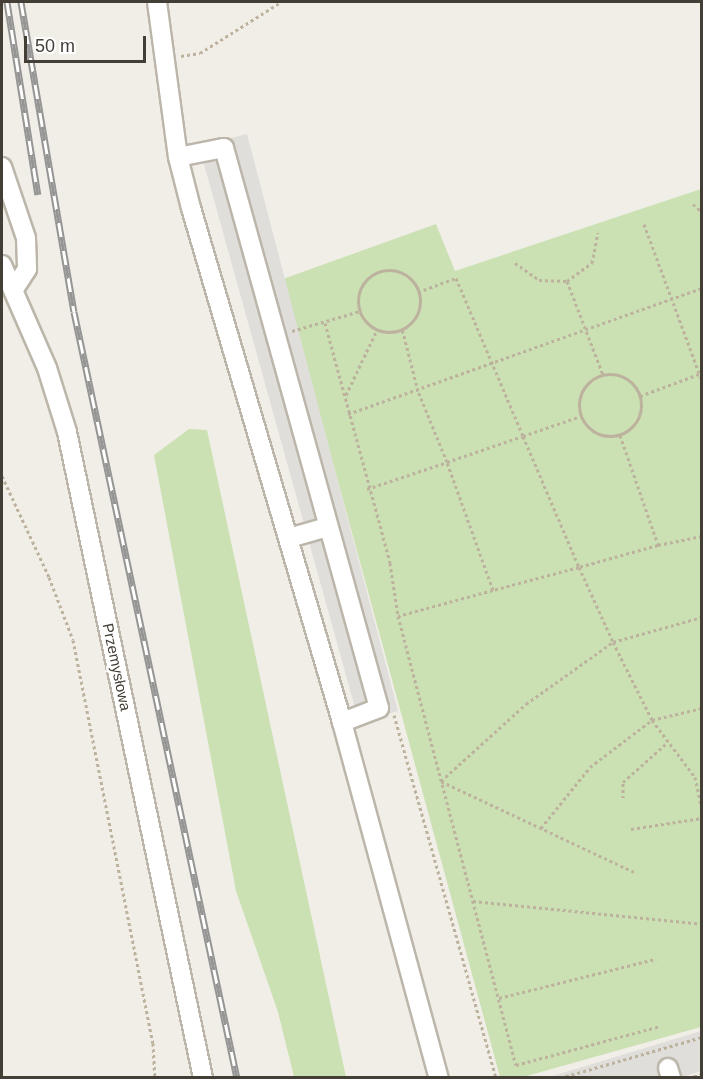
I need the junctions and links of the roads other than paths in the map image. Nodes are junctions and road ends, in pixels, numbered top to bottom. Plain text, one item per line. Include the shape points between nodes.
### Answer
1 (157, 2) edge
2 (178, 157) junction
3 (2, 167) edge
4 (2, 265) edge
5 (14, 289) junction
6 (327, 526) junction
7 (289, 538) junction
8 (342, 722) junction
9 (203, 1077) edge
10 (439, 1077) edge

1 - 2 street
2 - 6 street via 224,148
2 - 7 street
3 - 5 street via 26,238 27,269
4 - 5 street, Przemysłowa
5 - 9 street, Przemysłowa via 47,368 67,432
6 - 7 street
6 - 8 street via 379,708
7 - 8 street
8 - 10 street

